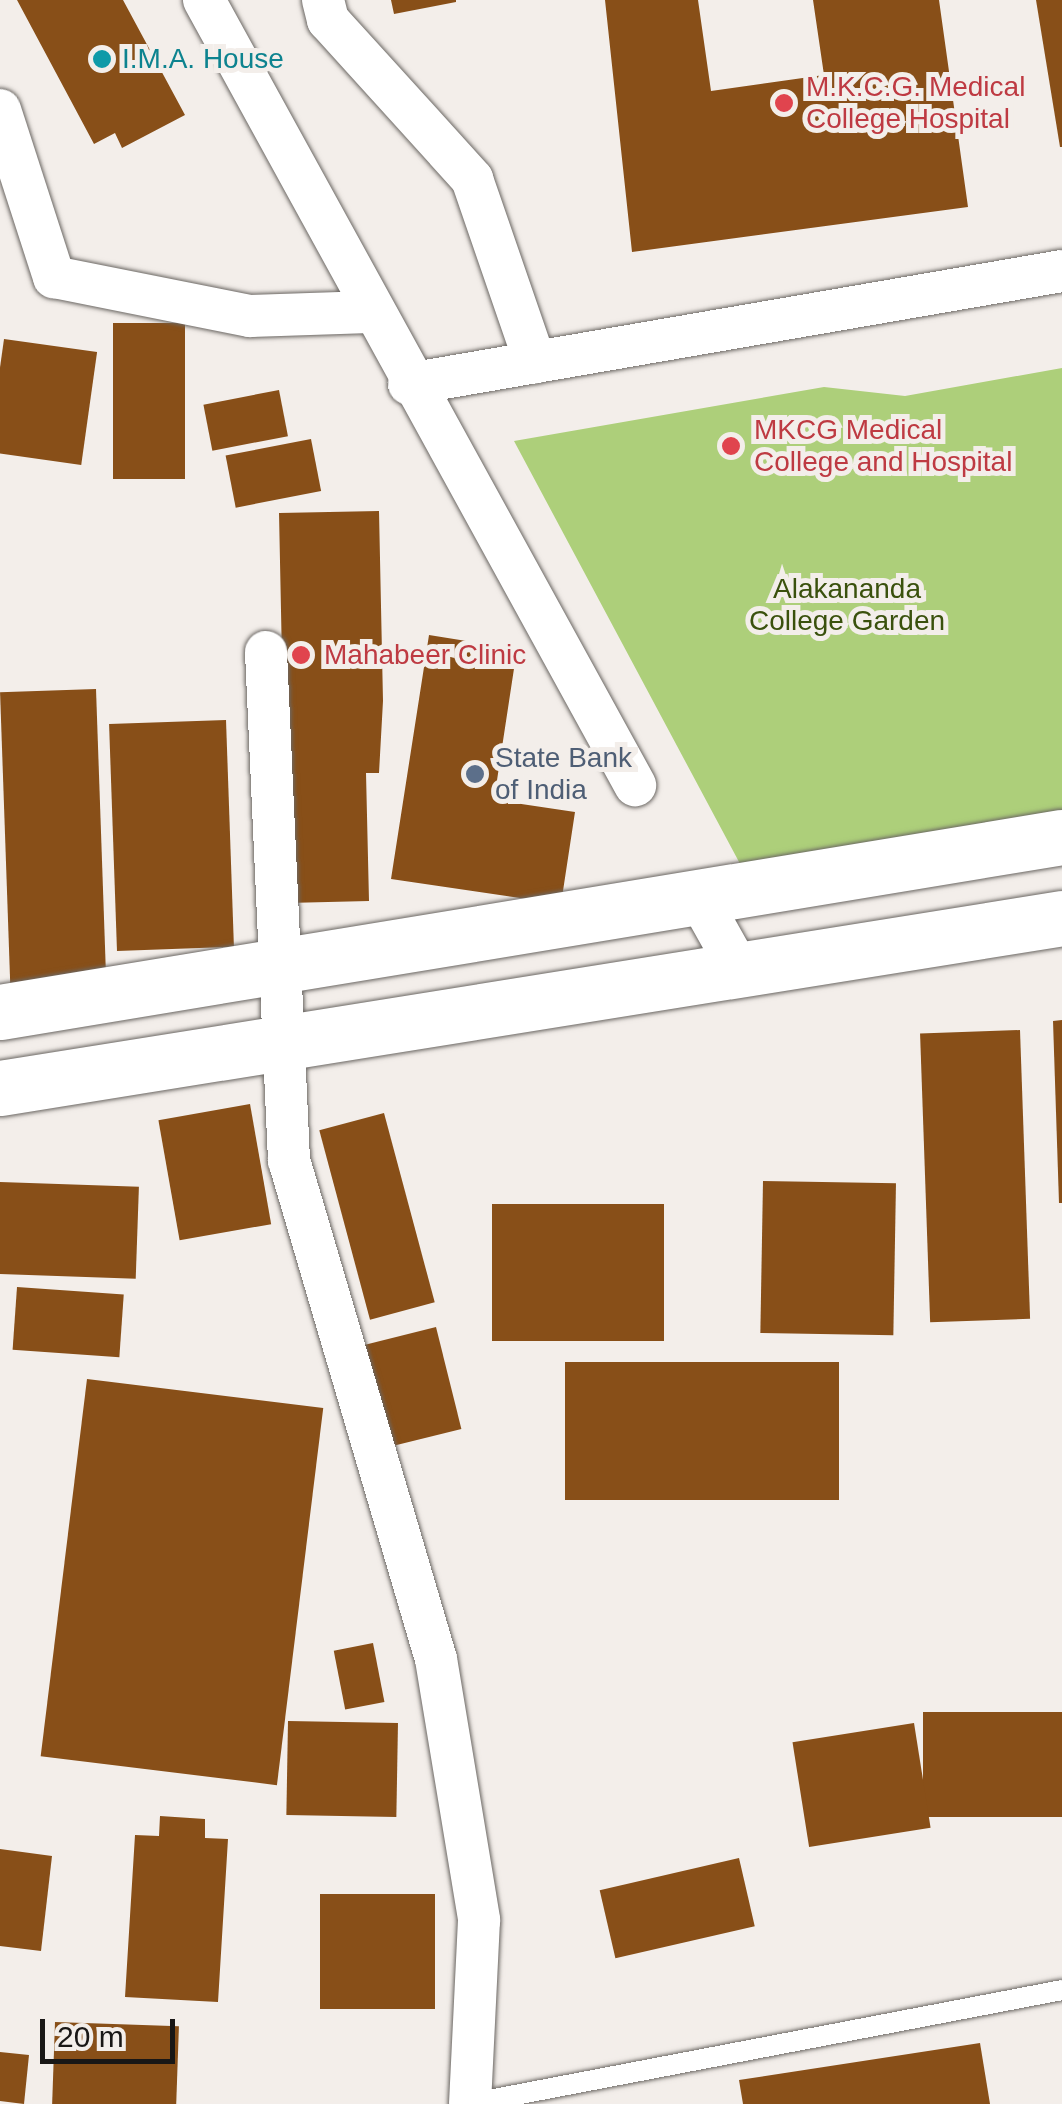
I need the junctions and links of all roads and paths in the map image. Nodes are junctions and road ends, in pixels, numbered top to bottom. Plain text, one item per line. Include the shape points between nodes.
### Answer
1 (204, 0) edge
2 (323, 0) edge
3 (0, 110) edge
4 (1062, 271) edge
5 (370, 312) junction
6 (535, 362) junction
7 (410, 384) junction
8 (266, 652) dead end
9 (635, 785) dead end
10 (1062, 837) edge
11 (698, 898) junction
12 (1062, 918) edge
13 (274, 966) junction
14 (741, 973) junction
15 (0, 1012) edge
16 (280, 1046) junction
17 (0, 1088) edge
18 (1062, 1990) edge
19 (469, 2104) edge

1 - 5 street
2 - 6 street via 328,20 472,179
3 - 5 street via 54,277 250,316
4 - 6 street
5 - 7 street
6 - 7 street
7 - 9 street
8 - 13 street
10 - 11 highway
11 - 13 highway
11 - 14 street
12 - 14 highway
13 - 15 highway
13 - 16 street
14 - 16 highway
16 - 17 highway
16 - 19 street via 289,1160 436,1659 465,1817 479,1920
18 - 19 lane

